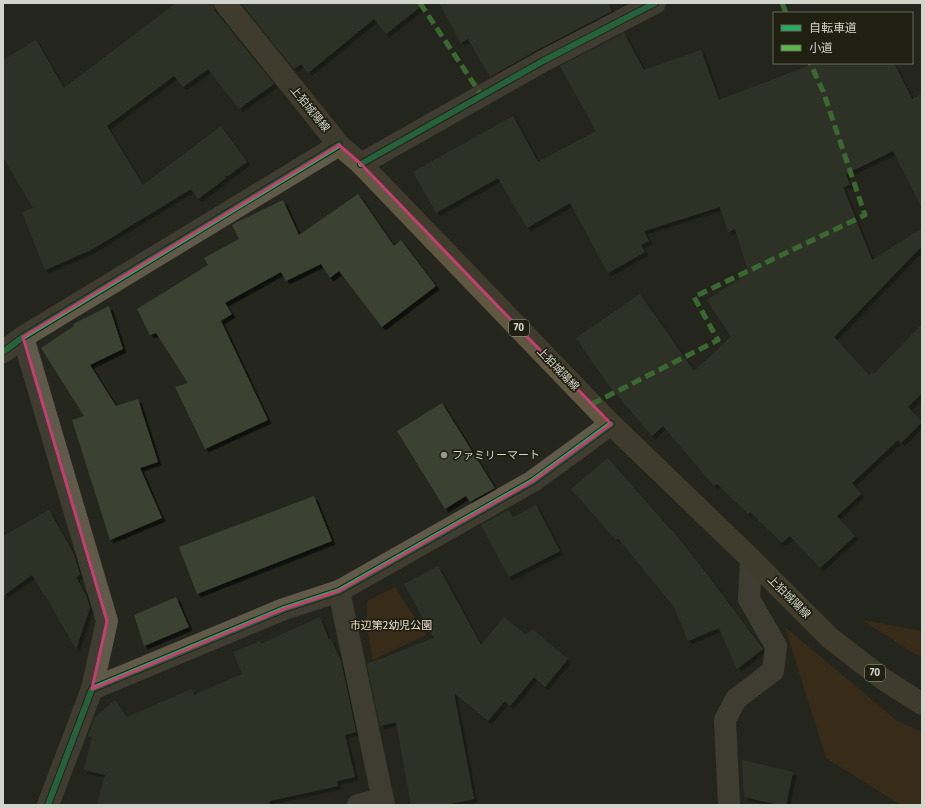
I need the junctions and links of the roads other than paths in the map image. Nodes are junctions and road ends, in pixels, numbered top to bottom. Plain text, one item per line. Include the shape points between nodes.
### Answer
1 (225, 3) edge
2 (655, 3) edge
3 (339, 145) junction
4 (361, 164) junction
5 (23, 337) junction
6 (3, 352) edge
7 (611, 424) junction
8 (751, 559) junction
9 (340, 591) junction
10 (92, 689) junction
11 (922, 704) edge
12 (384, 802) edge
13 (48, 805) edge
14 (358, 805) edge
15 (729, 805) edge

1 - 3 main road, 上狛城陽線 / 70
2 - 4 street via 543,62
3 - 4 main road, 上狛城陽線 / 70
3 - 5 street
4 - 7 main road, 上狛城陽線 / 70
5 - 6 street
5 - 10 street via 107,621
7 - 8 main road, 上狛城陽線 / 70
7 - 9 street via 533,481
8 - 11 main road, 上狛城陽線 / 70 via 830,638 883,679
8 - 15 street via 749,599 776,646 773,671 736,699 724,720
9 - 10 street via 284,609
9 - 12 street
10 - 13 street
12 - 14 street

